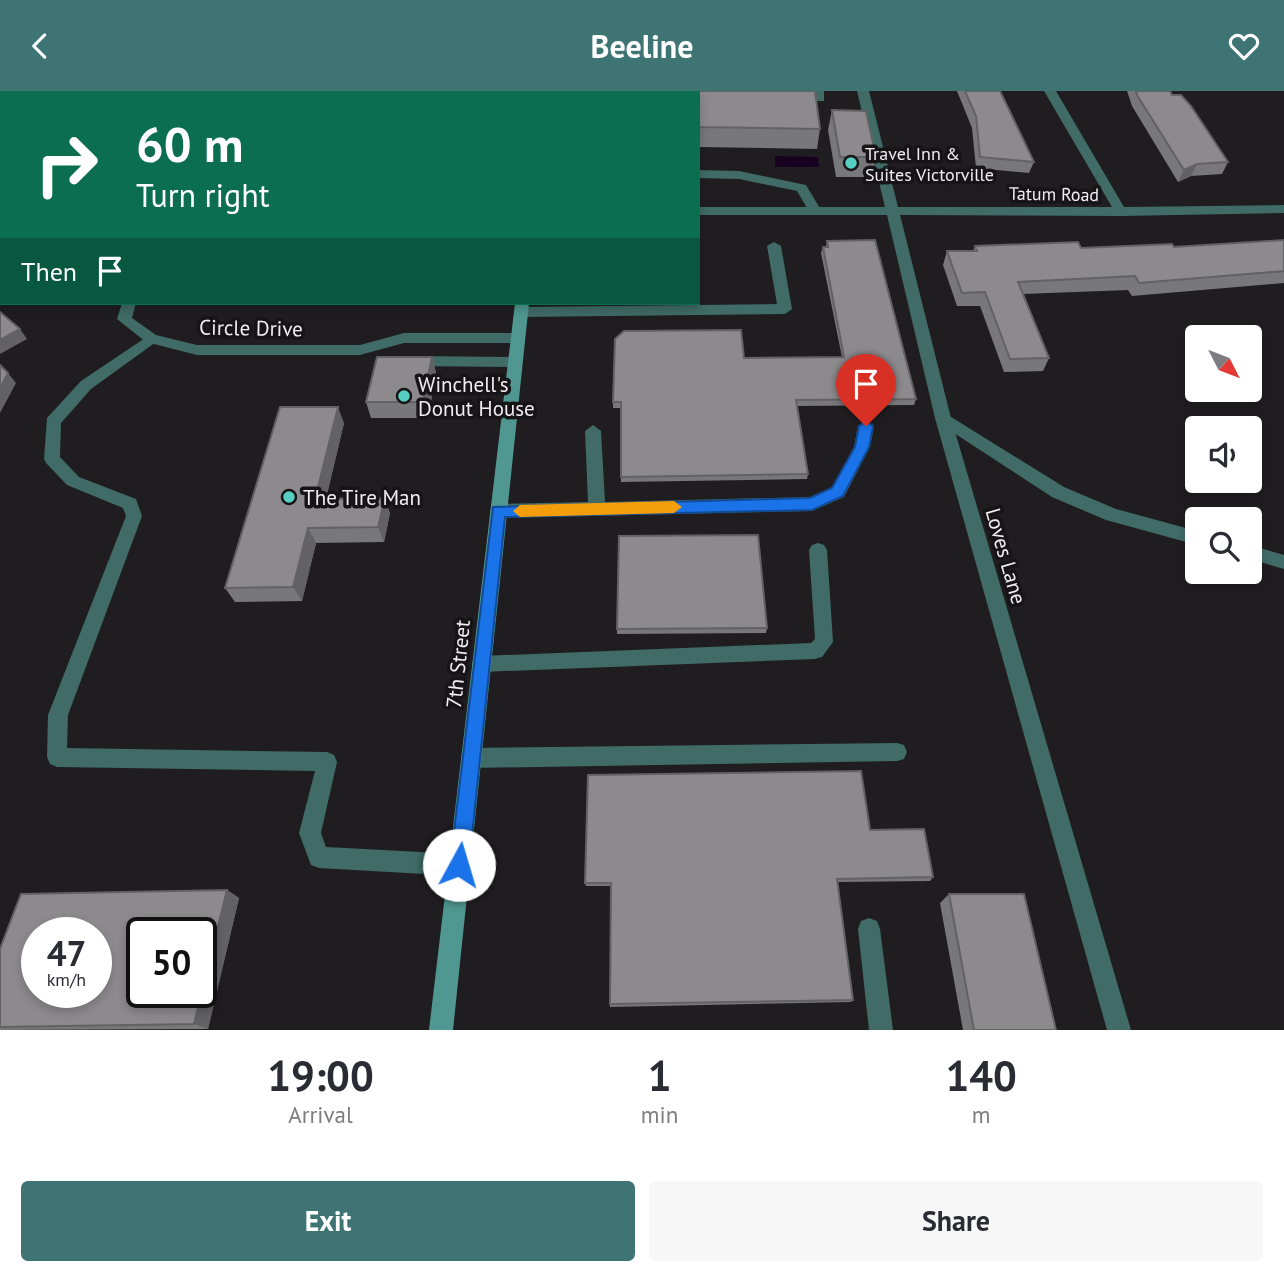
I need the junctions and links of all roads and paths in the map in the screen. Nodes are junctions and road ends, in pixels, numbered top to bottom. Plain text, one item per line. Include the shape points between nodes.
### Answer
1 (863, 91) edge
2 (1050, 91) edge
3 (819, 95) edge
4 (779, 98) edge
5 (700, 174) edge
6 (891, 209) junction
7 (1284, 209) edge
8 (815, 210) junction
9 (700, 211) edge
10 (1121, 212) junction
11 (774, 246) dead end
12 (128, 305) edge
13 (521, 307) edge
14 (517, 338) junction
15 (150, 339) junction
16 (360, 350) junction
17 (515, 362) junction
18 (943, 418) junction
19 (866, 426) dead end
20 (593, 432) dead end
21 (597, 509) junction
22 (498, 511) junction
23 (1185, 535) edge
24 (818, 550) dead end
25 (1262, 556) edge
26 (1284, 562) edge
27 (481, 664) junction
28 (897, 752) dead end
29 (471, 758) junction
30 (459, 865) junction
31 (869, 929) dead end
32 (441, 1030) edge
33 (881, 1030) edge
34 (1119, 1030) edge

1 - 6 street, Loves Lane
2 - 10 street
3 - 4 street
5 - 8 street via 739,175 802,188
6 - 8 street, Tatum Road
6 - 10 street, Tatum Road
6 - 18 street, Loves Lane
7 - 10 street, Tatum Road
8 - 9 street, Tatum Road
11 - 13 street via 785,309
12 - 15 street, Circle Drive via 124,319
13 - 14 main road, 7th Street
14 - 16 street, Circle Drive via 404,338
14 - 17 main road, 7th Street
15 - 16 street, Circle Drive via 197,350
15 - 30 street via 86,384 53,422 52,459 73,481 130,504 134,516 58,715 57,757 327,762 310,833 318,857
16 - 17 street, Circle Drive via 386,359
17 - 22 main road, 7th Street
18 - 23 street via 1058,492 1112,515
18 - 34 street, Loves Lane
19 - 21 street via 862,447 838,492 812,504
20 - 21 street
21 - 22 street
22 - 27 main road, 7th Street
24 - 27 street via 824,642 815,651
25 - 26 street
27 - 29 main road, 7th Street
28 - 29 street
29 - 30 main road, 7th Street
30 - 32 main road, 7th Street
31 - 33 street

